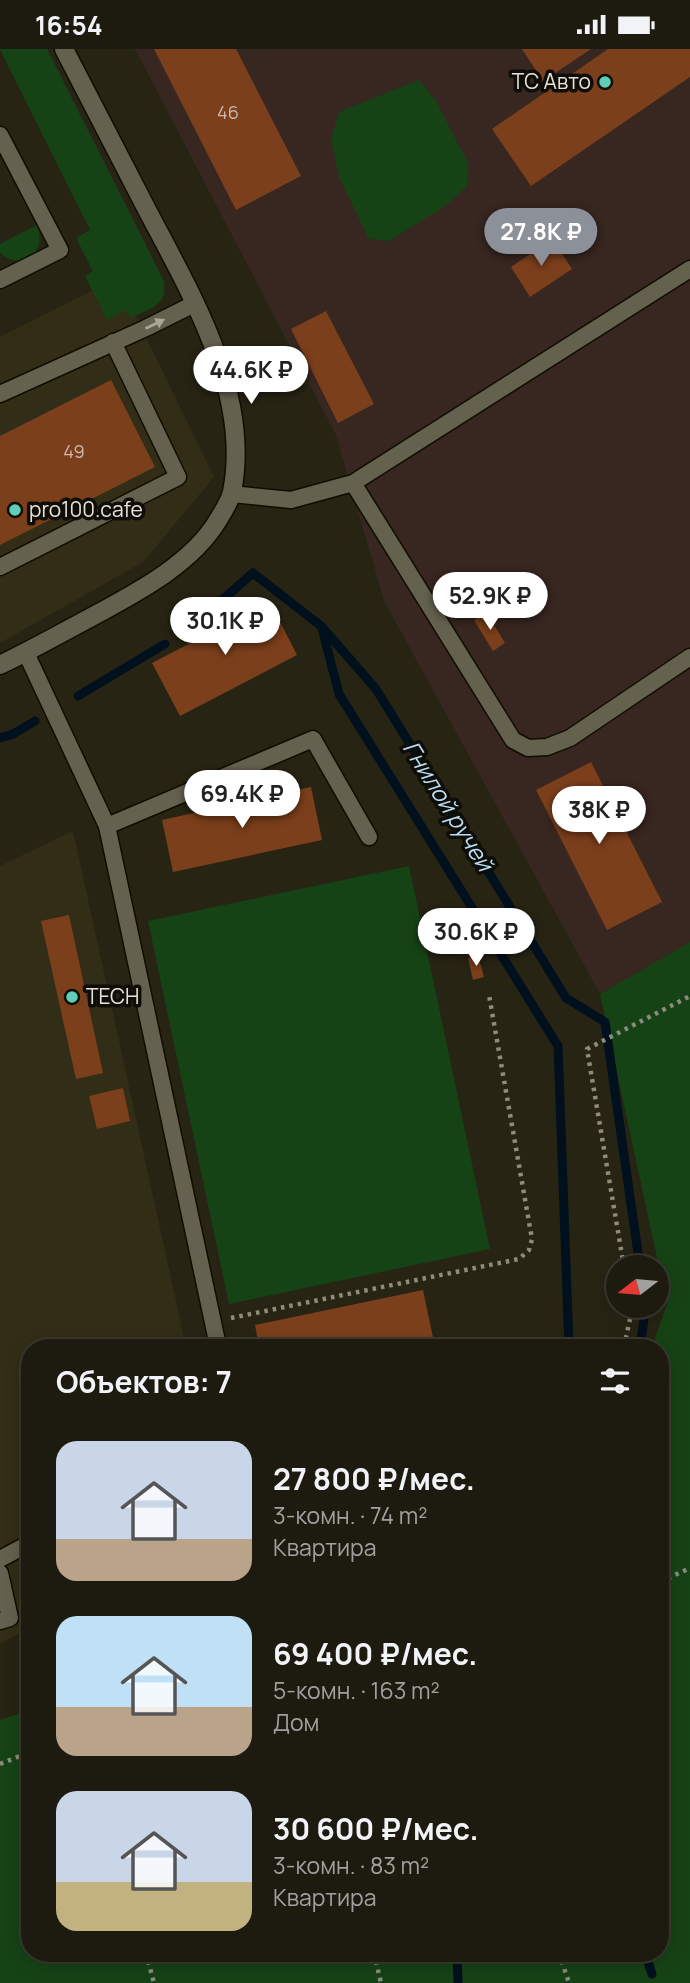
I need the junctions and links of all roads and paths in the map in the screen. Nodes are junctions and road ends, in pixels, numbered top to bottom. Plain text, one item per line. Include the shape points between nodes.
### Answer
1 (64, 49) edge
2 (0, 135) edge
3 (690, 269) edge
4 (0, 280) edge
5 (196, 303) junction
6 (113, 342) junction
7 (0, 394) edge
8 (353, 483) junction
9 (232, 494) junction
10 (0, 567) edge
11 (26, 653) junction
12 (690, 657) edge
13 (0, 665) edge
14 (107, 826) junction
15 (369, 837) dead end
16 (489, 995) dead end
17 (690, 996) edge
18 (622, 1255) edge
19 (630, 1318) edge
20 (213, 1321) junction
21 (217, 1339) edge
22 (626, 1339) edge
23 (21, 1548) edge
24 (0, 1559) edge
25 (690, 1569) edge
26 (0, 1573) edge
27 (669, 1578) edge
28 (0, 1621) edge
29 (21, 1756) edge
30 (0, 1764) edge
31 (148, 1962) edge
32 (376, 1962) edge
33 (562, 1962) edge
34 (154, 1983) edge
35 (381, 1983) edge
36 (569, 1983) edge

1 - 5 street
2 - 4 lane via 60,250
3 - 8 lane
6 -> 5 lane
5 - 9 street via 233,413 236,455
6 - 7 lane
6 - 10 lane via 178,477
8 - 9 lane via 291,500
8 - 12 lane via 513,740 528,748 570,738
9 - 11 street via 217,523 168,572
11 - 13 street
11 - 14 lane
14 - 15 lane via 313,739
14 - 20 lane
16 - 20 path via 532,1239 529,1250 519,1259
17 - 18 path via 587,1049
19 - 22 path
20 - 21 lane
23 - 24 lane
25 - 27 path
26 - 28 lane via 10,1618
29 - 30 path
31 - 34 path
32 - 35 path
33 - 36 path

